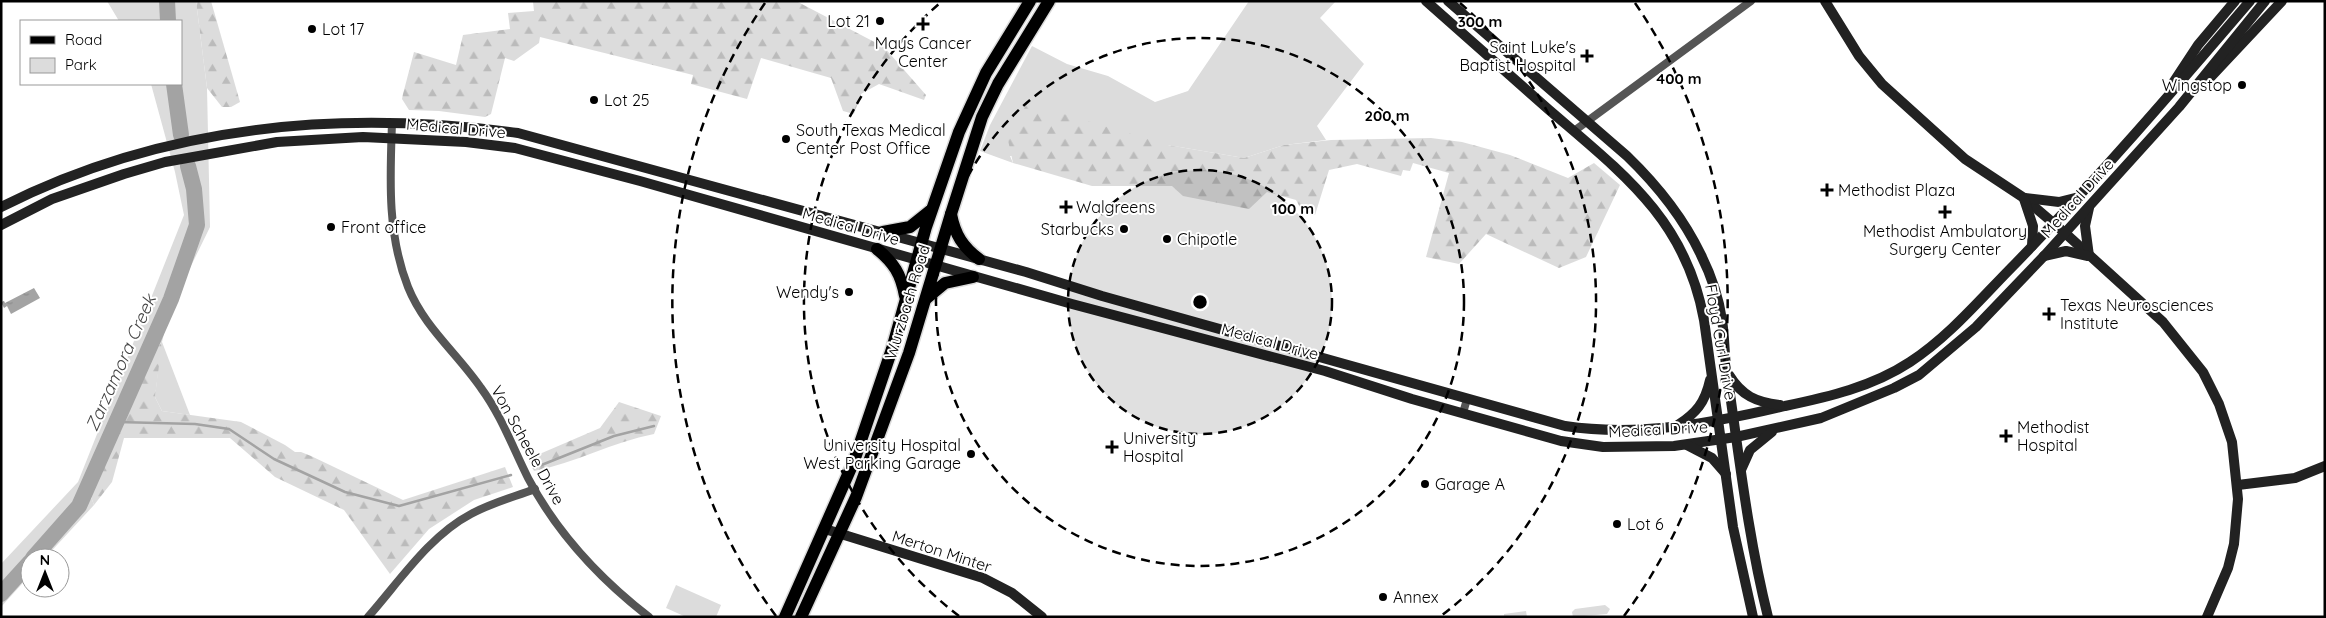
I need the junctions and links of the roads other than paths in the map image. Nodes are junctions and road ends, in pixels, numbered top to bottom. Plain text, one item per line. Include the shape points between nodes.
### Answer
1 (1030, 1) edge
2 (1049, 1) edge
3 (1426, 1) edge
4 (1448, 1) edge
5 (1751, 1) edge
6 (1825, 1) edge
7 (2235, 1) edge
8 (2250, 1) edge
9 (2265, 1) edge
10 (2282, 1) edge
11 (2161, 104) junction
12 (2179, 107) junction
13 (1586, 122) junction
14 (392, 123) junction
15 (1574, 131) junction
16 (392, 138) junction
17 (2080, 197) junction
18 (2024, 198) junction
19 (1667, 199) junction
20 (2090, 206) junction
21 (1, 207) edge
22 (933, 207) junction
23 (1654, 208) junction
24 (951, 214) junction
25 (2054, 223) junction
26 (1, 225) edge
27 (883, 232) junction
28 (2065, 233) junction
29 (922, 243) junction
30 (2032, 246) junction
31 (941, 248) junction
32 (878, 249) junction
33 (2044, 256) junction
34 (2090, 256) junction
35 (979, 259) junction
36 (917, 261) junction
37 (935, 266) junction
38 (973, 276) junction
39 (927, 298) junction
40 (906, 301) junction
41 (1726, 370) junction
42 (1712, 374) junction
43 (1467, 399) junction
44 (1786, 406) junction
45 (1463, 413) junction
46 (1734, 418) junction
47 (1719, 421) junction
48 (1677, 426) junction
49 (1776, 429) junction
50 (1736, 438) junction
51 (1722, 440) junction
52 (1686, 444) junction
53 (2325, 466) edge
54 (1741, 471) junction
55 (1726, 474) junction
56 (2238, 485) junction
57 (535, 490) junction
58 (825, 529) junction
59 (840, 534) junction
60 (368, 617) edge
61 (649, 617) edge
62 (785, 617) edge
63 (801, 617) edge
64 (1042, 617) edge
65 (1753, 617) edge
66 (1768, 617) edge
67 (2207, 617) edge

1 - 22 main road, Wurzbach Road via 986,73
2 - 24 main road, Wurzbach Road via 998,84 982,118
3 - 15 street, Floyd Curl Drive
4 - 13 street, Floyd Curl Drive
5 - 13 street
6 - 18 street via 1858,56 1882,84 1963,157
7 - 11 street via 2189,57
8 - 11 street, Medical Drive
9 - 12 street, Medical Drive
10 - 12 street via 2210,79
11 - 17 street, Medical Drive
12 - 20 street, Medical Drive
13 - 15 street
13 - 19 street, Floyd Curl Drive via 1627,156
14 - 16 street, Von Scheele Drive
14 - 21 street, Medical Drive via 335,122 284,126 160,148 56,180
14 - 27 street, Medical Drive via 467,126 541,138
15 - 23 street, Floyd Curl Drive via 1615,166
16 - 26 street, Medical Drive via 317,138 278,142 165,162 79,189
16 - 32 street, Medical Drive via 466,142 525,150
16 - 57 street, Von Scheele Drive via 391,210 394,236 408,288 432,330 471,374 492,405
17 - 18 street via 2059,202
17 - 25 street, Medical Drive
18 - 25 street
18 - 30 street via 2033,226
19 - 23 street
19 - 41 street, Floyd Curl Drive via 1702,256 1722,320
20 - 28 street, Medical Drive
20 - 34 street via 2085,226
22 - 27 main road via 910,227
22 - 29 main road, Wurzbach Road
23 - 42 street, Floyd Curl Drive via 1688,262 1699,292
24 - 31 main road, Wurzbach Road
24 - 35 main road via 957,237
25 - 28 street
25 - 30 street, Medical Drive
27 - 29 street, Medical Drive
28 - 33 street, Medical Drive
28 - 34 street
29 - 31 street, Medical Drive
29 - 36 main road, Wurzbach Road
30 - 44 street, Medical Drive via 1966,316 1910,362 1847,391
31 - 35 street, Medical Drive
31 - 37 main road, Wurzbach Road
32 - 36 street, Medical Drive
32 - 40 main road via 902,277
33 - 34 street via 2066,252
33 - 49 street, Medical Drive via 1976,327 1919,375 1821,418
34 - 56 street via 2172,332 2203,372 2225,418
35 - 43 street, Medical Drive
36 - 37 street, Medical Drive
36 - 40 main road, Wurzbach Road
37 - 38 street, Medical Drive
37 - 39 main road, Wurzbach Road
38 - 39 main road via 945,283
38 - 45 street, Medical Drive via 1325,370
39 - 59 main road, Wurzbach Road via 910,353
40 - 58 main road, Wurzbach Road via 854,461
41 - 44 street via 1745,395 1765,404
41 - 46 street, Floyd Curl Drive
42 - 47 street, Floyd Curl Drive
42 - 48 street via 1704,402 1695,414
43 - 45 street
43 - 48 street, Medical Drive via 1565,426 1588,429
44 - 46 street, Medical Drive
45 - 52 street, Medical Drive via 1561,441 1603,447
46 - 47 street, Medical Drive
46 - 50 street, Floyd Curl Drive
47 - 48 street, Medical Drive
47 - 51 street, Floyd Curl Drive
49 - 50 street, Medical Drive
49 - 54 street via 1750,450
50 - 51 street, Medical Drive
50 - 54 street, Floyd Curl Drive
51 - 52 street, Medical Drive
51 - 55 street, Floyd Curl Drive
52 - 55 street via 1712,458
53 - 56 street via 2295,478
54 - 66 street, Floyd Curl Drive
55 - 65 street, Floyd Curl Drive via 1733,527
56 - 67 street via 2234,544 2220,591
57 - 60 street via 471,514 448,529
57 - 61 street, Von Scheele Drive via 565,534 593,567
58 - 59 street, Merton Minter
58 - 62 main road, Wurzbach Road
59 - 63 main road, Wurzbach Road
59 - 64 street, Merton Minter via 983,578 1012,592

